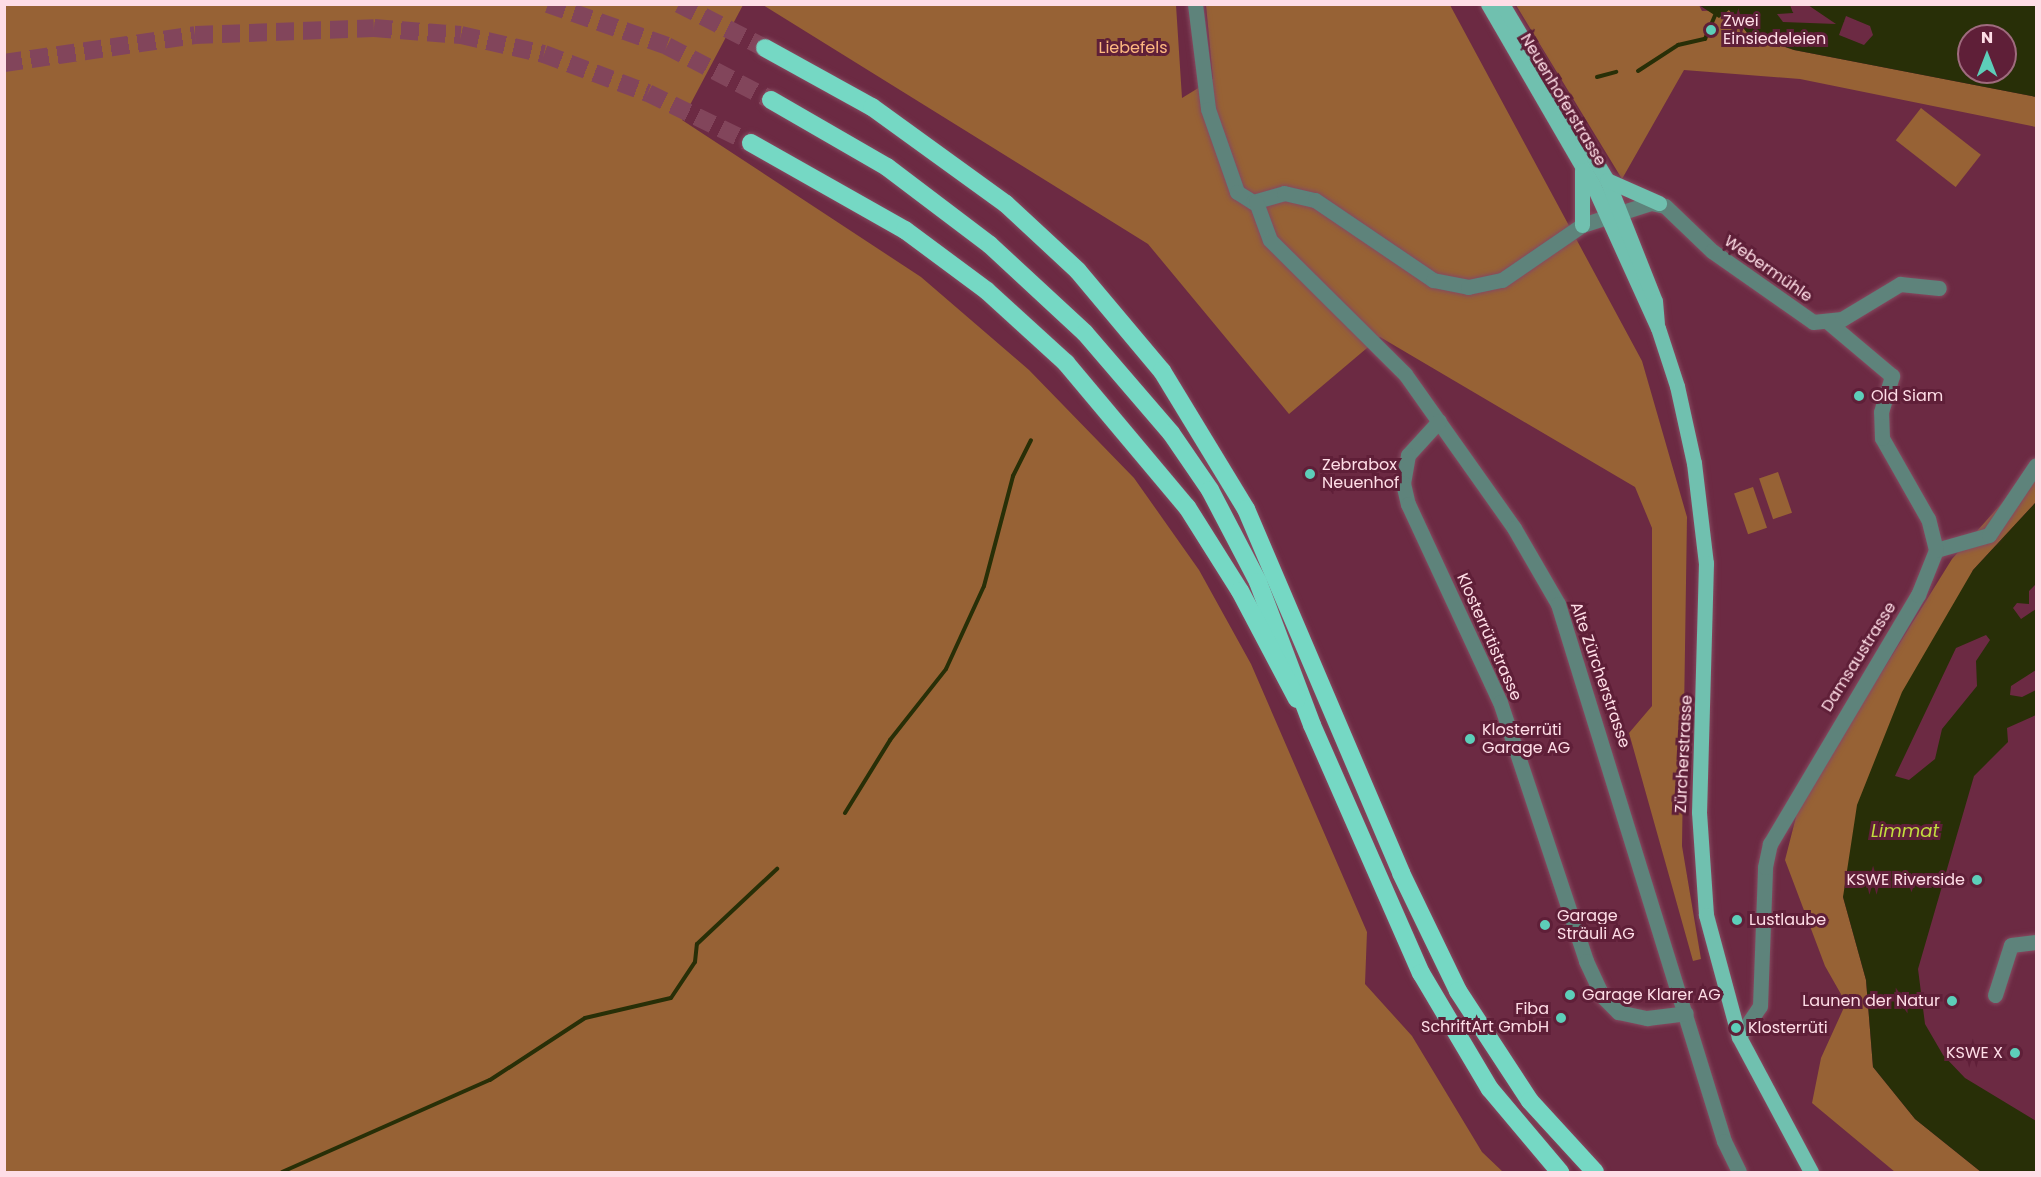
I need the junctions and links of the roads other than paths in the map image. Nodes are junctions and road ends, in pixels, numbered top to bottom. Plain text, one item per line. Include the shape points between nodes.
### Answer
1 (1194, 4) edge
2 (1488, 4) edge
3 (1502, 4) edge
4 (765, 48) tunnel mouth
5 (771, 100) tunnel mouth
6 (751, 143) tunnel mouth
7 (1582, 167) junction
8 (1607, 180) junction
9 (1256, 202) junction
10 (1659, 203) junction
11 (1612, 211) junction
12 (1582, 225) junction
13 (1940, 288) dead end
14 (1828, 322) junction
15 (1439, 421) junction
16 (2037, 465) edge
17 (1936, 550) junction
18 (1312, 725) junction
19 (2037, 942) edge
20 (1995, 995) dead end
21 (1686, 1013) junction
22 (1739, 1037) junction
23 (1812, 1170) edge
24 (1560, 1173) edge
25 (1595, 1173) edge
26 (1739, 1173) edge

1 - 9 street via 1215,135 1237,192
2 - 7 main road, Neuenhoferstrasse
3 - 8 main road, Neuenhoferstrasse
4 - 25 highway via 872,107 998,197 1078,272 1162,371 1246,509 1406,883 1458,991 1530,1101
5 - 18 highway via 887,167 965,225 1047,295 1128,381 1191,461 1227,520 1297,674
6 - 18 highway via 914,236 987,291 1066,363 1135,439 1206,534
7 - 11 main road, Neuenhoferstrasse
7 - 12 main road
8 - 10 main road
8 - 11 main road, Neuenhoferstrasse
9 - 12 street via 1284,193 1315,200 1366,230 1419,273 1458,287 1511,277
9 - 15 street, Alte Zürcherstrasse via 1270,240 1378,344
10 - 11 street
10 - 14 street, Webermühle via 1712,251 1794,311 1813,322
11 - 12 street
11 - 22 main road, Zürcherstrasse via 1658,328 1686,423 1702,516 1707,620 1699,853 1713,953
13 - 14 street via 1900,285
14 - 17 street via 1892,376 1881,412 1882,438 1928,519
15 - 21 street, Alte Zürcherstrasse via 1533,557 1562,613
15 - 21 street, Klosterrütistrasse via 1408,455 1403,483 1408,504 1500,702 1582,952 1602,996 1618,1012 1647,1018
16 - 17 street via 1989,535
17 - 22 street, Damsaustrasse via 1918,595 1770,844 1760,1006
18 - 24 highway via 1437,1003 1490,1089
19 - 20 street via 2011,945
21 - 26 street, Alte Zürcherstrasse via 1724,1141
22 - 23 main road, Zürcherstrasse via 1782,1125

